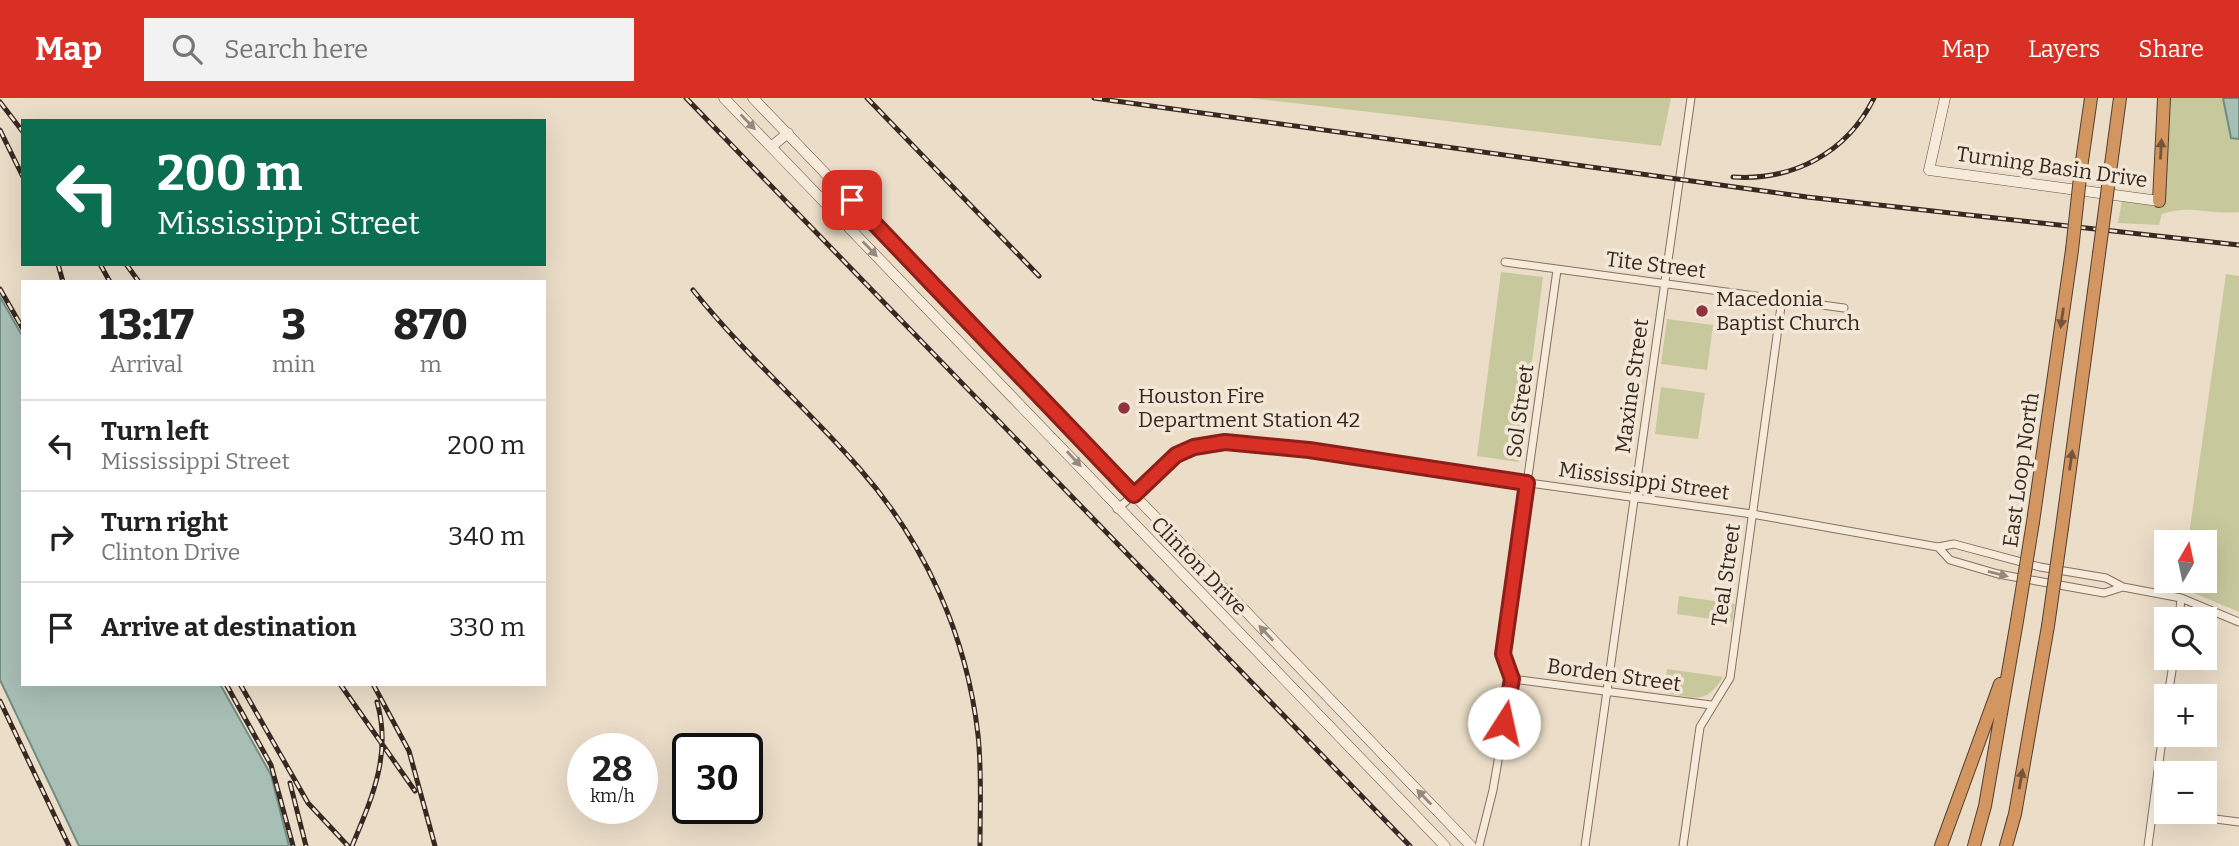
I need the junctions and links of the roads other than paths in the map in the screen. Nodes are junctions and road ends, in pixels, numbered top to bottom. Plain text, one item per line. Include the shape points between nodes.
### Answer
1 (724, 98) edge
2 (754, 98) edge
3 (1691, 98) edge
4 (1945, 98) edge
5 (2091, 98) edge
6 (2120, 98) edge
7 (2164, 98) edge
8 (788, 133) junction
9 (771, 147) junction
10 (2159, 201) joint
11 (868, 217) junction
12 (852, 230) junction
13 (1505, 262) dead end
14 (1558, 270) junction
15 (1665, 283) junction
16 (1782, 299) junction
17 (1844, 307) dead end
18 (1527, 483) junction
19 (1134, 495) junction
20 (1634, 498) junction
21 (1117, 509) junction
22 (1752, 514) junction
23 (1938, 547) junction
24 (2123, 587) junction
25 (2181, 598) junction
26 (2180, 607) edge
27 (2239, 622) edge
28 (2012, 651) junction
29 (1512, 679) junction
30 (1608, 691) junction
31 (1711, 705) junction
32 (2161, 747) edge
33 (2153, 811) junction
34 (2015, 814) junction
35 (2239, 822) edge
36 (1445, 846) edge
37 (1471, 846) edge
38 (1479, 846) edge
39 (1586, 846) edge
40 (1684, 846) edge
41 (1941, 846) edge
42 (1974, 846) edge
43 (2006, 846) edge
44 (2012, 846) edge
45 (2148, 846) edge

1 -> 9 main road, Clinton Drive
2 - 8 main road, Clinton Drive
3 - 15 street, Maxine Street
4 - 10 main road, Turning Basin Drive via 1929,170
5 -> 28 highway, East Loop North, bridge
34 -> 6 highway, bridge via 2048,626
10 -> 7 highway
8 - 9 main road
8 - 11 main road, Clinton Drive
9 - 12 main road, Clinton Drive
11 - 12 main road
11 - 19 main road, Clinton Drive
12 -> 21 main road, Clinton Drive
13 - 14 street, Tite Street
14 - 15 street, Tite Street
14 - 18 street, Sol Street
15 - 16 street, Tite Street
15 - 20 street, Maxine Street
16 - 17 street, Tite Street
16 - 22 street, Teal Street
18 - 19 street, Mississippi Street via 1225,442 1176,455
18 - 20 street, Mississippi Street
18 - 29 street, Sol Street via 1503,654
19 - 21 street, Mississippi Street
37 -> 19 main road, Clinton Drive
20 - 22 street, Mississippi Street
20 - 30 street, Maxine Street
21 - 36 main road, Clinton Drive
22 - 23 street, Mississippi Street
22 - 31 street, Teal Street via 1730,678
23 - 24 street, Mississippi Street via 1954,544 2040,567 2106,578
23 -> 24 street, Mississippi Street via 1950,561 1998,574 2104,593
24 - 25 street, Mississippi Street
25 - 26 street
25 - 27 street, Mississippi Street
28 - 41 highway
28 - 42 highway, East Loop North
29 - 30 street, Borden Street
29 - 38 street, Sol Street
30 - 31 street, Borden Street
30 - 39 street, Maxine Street
31 - 40 street, Teal Street via 1700,727
32 - 33 street
33 - 35 street
33 - 45 street
34 - 43 highway
34 - 44 highway

